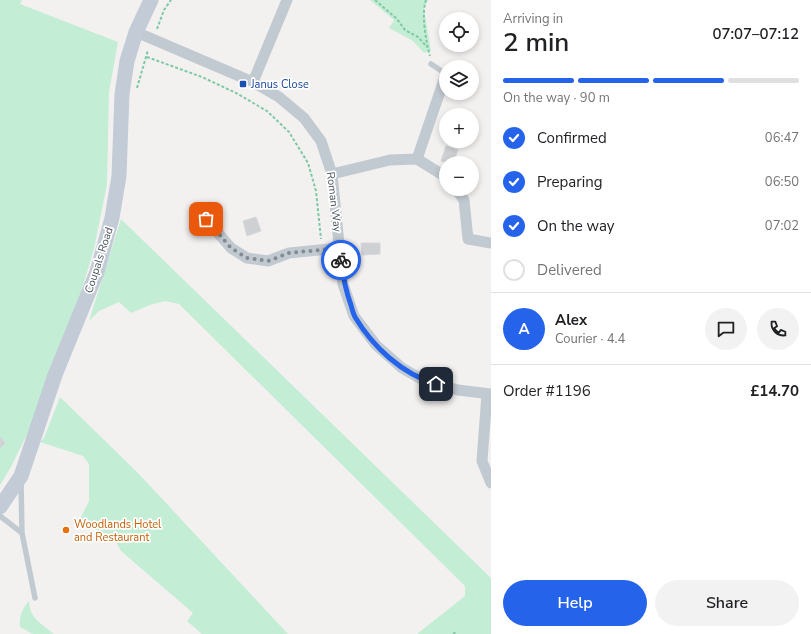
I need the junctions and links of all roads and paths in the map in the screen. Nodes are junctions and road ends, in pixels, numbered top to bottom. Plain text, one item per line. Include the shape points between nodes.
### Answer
1 (151, 0) edge
2 (171, 0) edge
3 (287, 0) edge
4 (375, 0) edge
5 (426, 0) edge
6 (136, 32) junction
7 (153, 40) junction
8 (427, 47) junction
9 (147, 56) dead end
10 (431, 64) joint
11 (439, 69) edge
12 (253, 82) junction
13 (439, 95) edge
14 (417, 159) junction
15 (439, 173) edge
16 (332, 174) junction
17 (461, 196) edge
18 (206, 219) dead end
19 (491, 243) edge
20 (340, 248) junction
21 (322, 250) junction
22 (489, 394) edge
23 (21, 476) junction
24 (491, 483) edge
25 (0, 507) edge
26 (0, 516) edge
27 (22, 533) junction
28 (35, 598) dead end
29 (457, 631) dead end
30 (453, 634) edge

1 - 6 street, Coupals Road
2 - 7 path via 164,10
3 - 12 street
4 - 8 path via 397,19 405,30 418,37
5 - 8 path via 424,16
6 - 7 street, Roman Way
6 - 23 street, Coupals Road via 127,61 122,94 119,176 112,218 97,272 55,375
7 - 12 street, Roman Way
8 - 10 path
9 - 21 path via 236,93 267,111 290,132 308,163 316,191
10 - 11 lane
12 - 16 street, Roman Way via 279,97 304,118 321,142
13 - 14 street
14 - 15 street
14 - 16 street via 390,160
16 - 20 street, Roman Way
17 - 19 street via 464,200 468,239
18 - 21 street via 231,248 247,258 268,261 289,253
20 - 21 street
20 - 22 street, Roman Way via 343,284 354,316 376,345 402,368 425,381 458,390
22 - 24 street via 482,461
23 - 25 street, Coupals Road
23 - 27 lane
26 - 27 lane
27 - 28 lane
29 - 30 path

